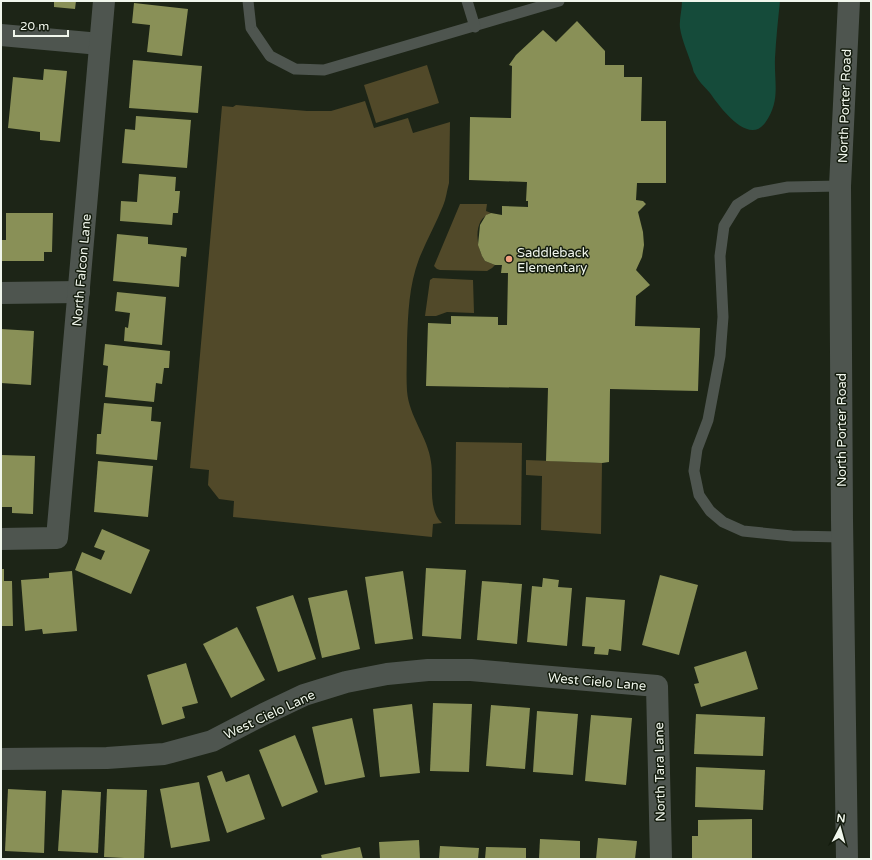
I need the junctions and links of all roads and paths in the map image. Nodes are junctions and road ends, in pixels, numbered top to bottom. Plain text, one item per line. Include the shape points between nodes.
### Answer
1 (104, 1) edge
2 (248, 1) edge
3 (467, 1) edge
4 (559, 1) edge
5 (849, 1) edge
6 (475, 27) junction
7 (1, 35) edge
8 (100, 44) junction
9 (840, 186) junction
10 (79, 292) junction
11 (1, 293) edge
12 (842, 537) junction
13 (1, 539) edge
14 (657, 686) joint
15 (1, 759) edge
16 (661, 859) edge
17 (847, 859) edge

1 - 8 street, North Falcon Lane
2 - 6 lane via 251,28 270,56 295,69 324,70
3 - 6 lane
4 - 6 lane
5 - 9 street, North Porter Road
7 - 8 street
8 - 10 street, North Falcon Lane
9 - 12 street, North Porter Road
9 - 12 lane via 788,187 756,193 737,205 724,226 720,256 723,317 720,356 708,420 697,449 694,471 699,495 710,511 724,522 743,531 792,536
10 - 11 street
10 - 13 street, North Falcon Lane via 57,538
12 - 17 street, North Porter Road
14 - 15 street, West Cielo Lane via 471,670 394,673 346,682 304,695 212,741 164,754 107,758
14 - 16 street, North Tara Lane

